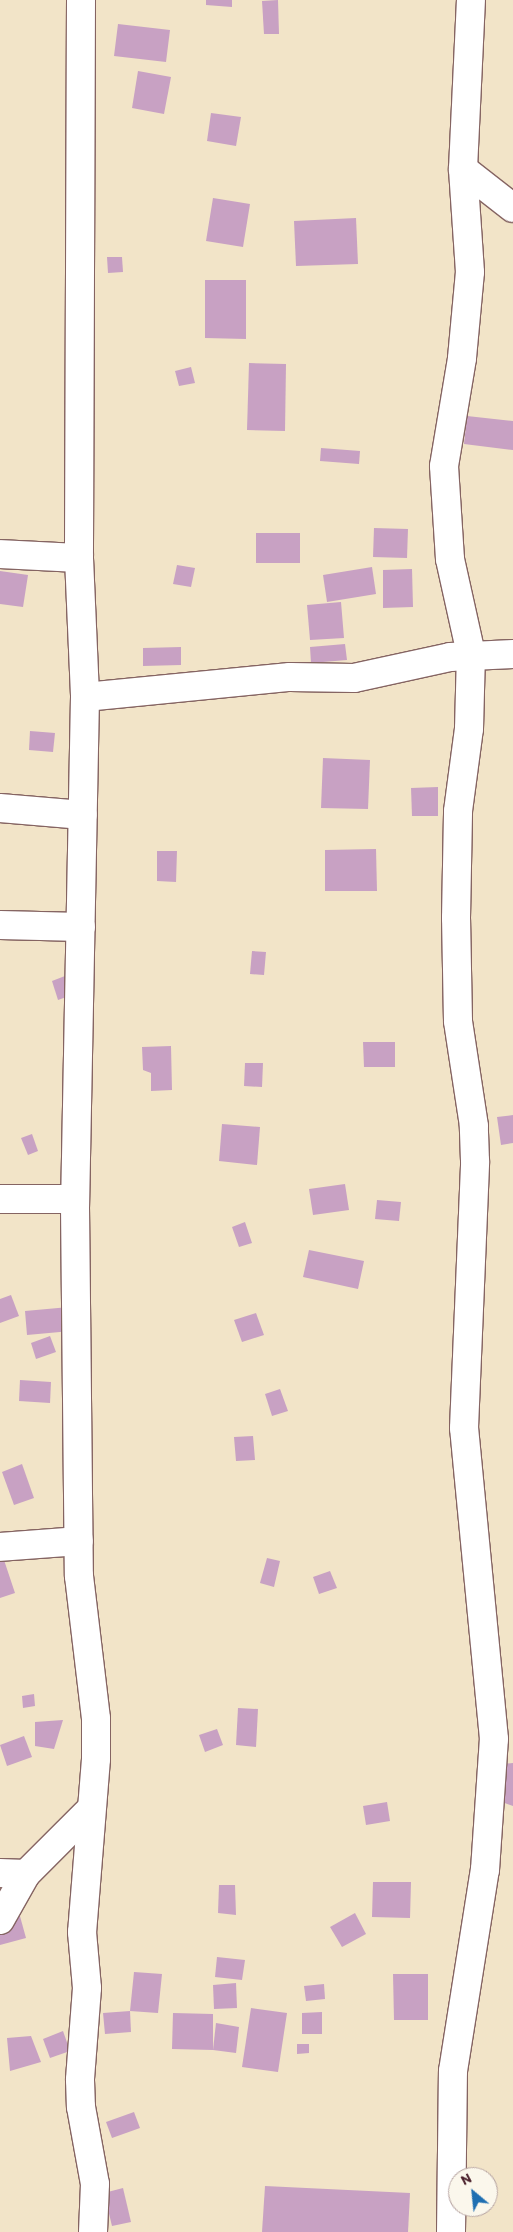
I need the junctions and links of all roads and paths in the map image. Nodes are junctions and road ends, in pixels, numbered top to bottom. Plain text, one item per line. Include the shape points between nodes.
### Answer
1 (81, 0) edge
2 (471, 0) edge
3 (463, 169) junction
4 (513, 208) edge
5 (0, 554) edge
6 (79, 558) junction
7 (471, 654) junction
8 (513, 654) edge
9 (85, 697) junction
10 (0, 808) edge
11 (83, 815) junction
12 (0, 925) edge
13 (81, 927) junction
14 (75, 1199) junction
15 (0, 1200) edge
16 (79, 1541) junction
17 (0, 1547) edge
18 (90, 1810) junction
19 (13, 1874) edge
20 (0, 1920) edge
21 (94, 2232) edge
22 (451, 2232) edge

1 - 6 street
2 - 3 street
3 - 4 street
3 - 7 street via 470,272 462,358 444,466 450,559
5 - 6 street
6 - 9 street
7 - 8 street
7 - 9 street via 354,678 290,677
7 - 22 street via 469,729 458,811 456,918 458,1021 475,1143 464,1428 494,1739 485,1870 453,2071
9 - 11 street
10 - 11 street
11 - 13 street
12 - 13 street
13 - 14 street
14 - 15 street
14 - 16 street
16 - 17 street
16 - 18 street via 79,1576 96,1719 96,1759
18 - 19 street
18 - 21 street via 82,1932 87,1988 80,2080 81,2108 95,2184
19 - 20 street

